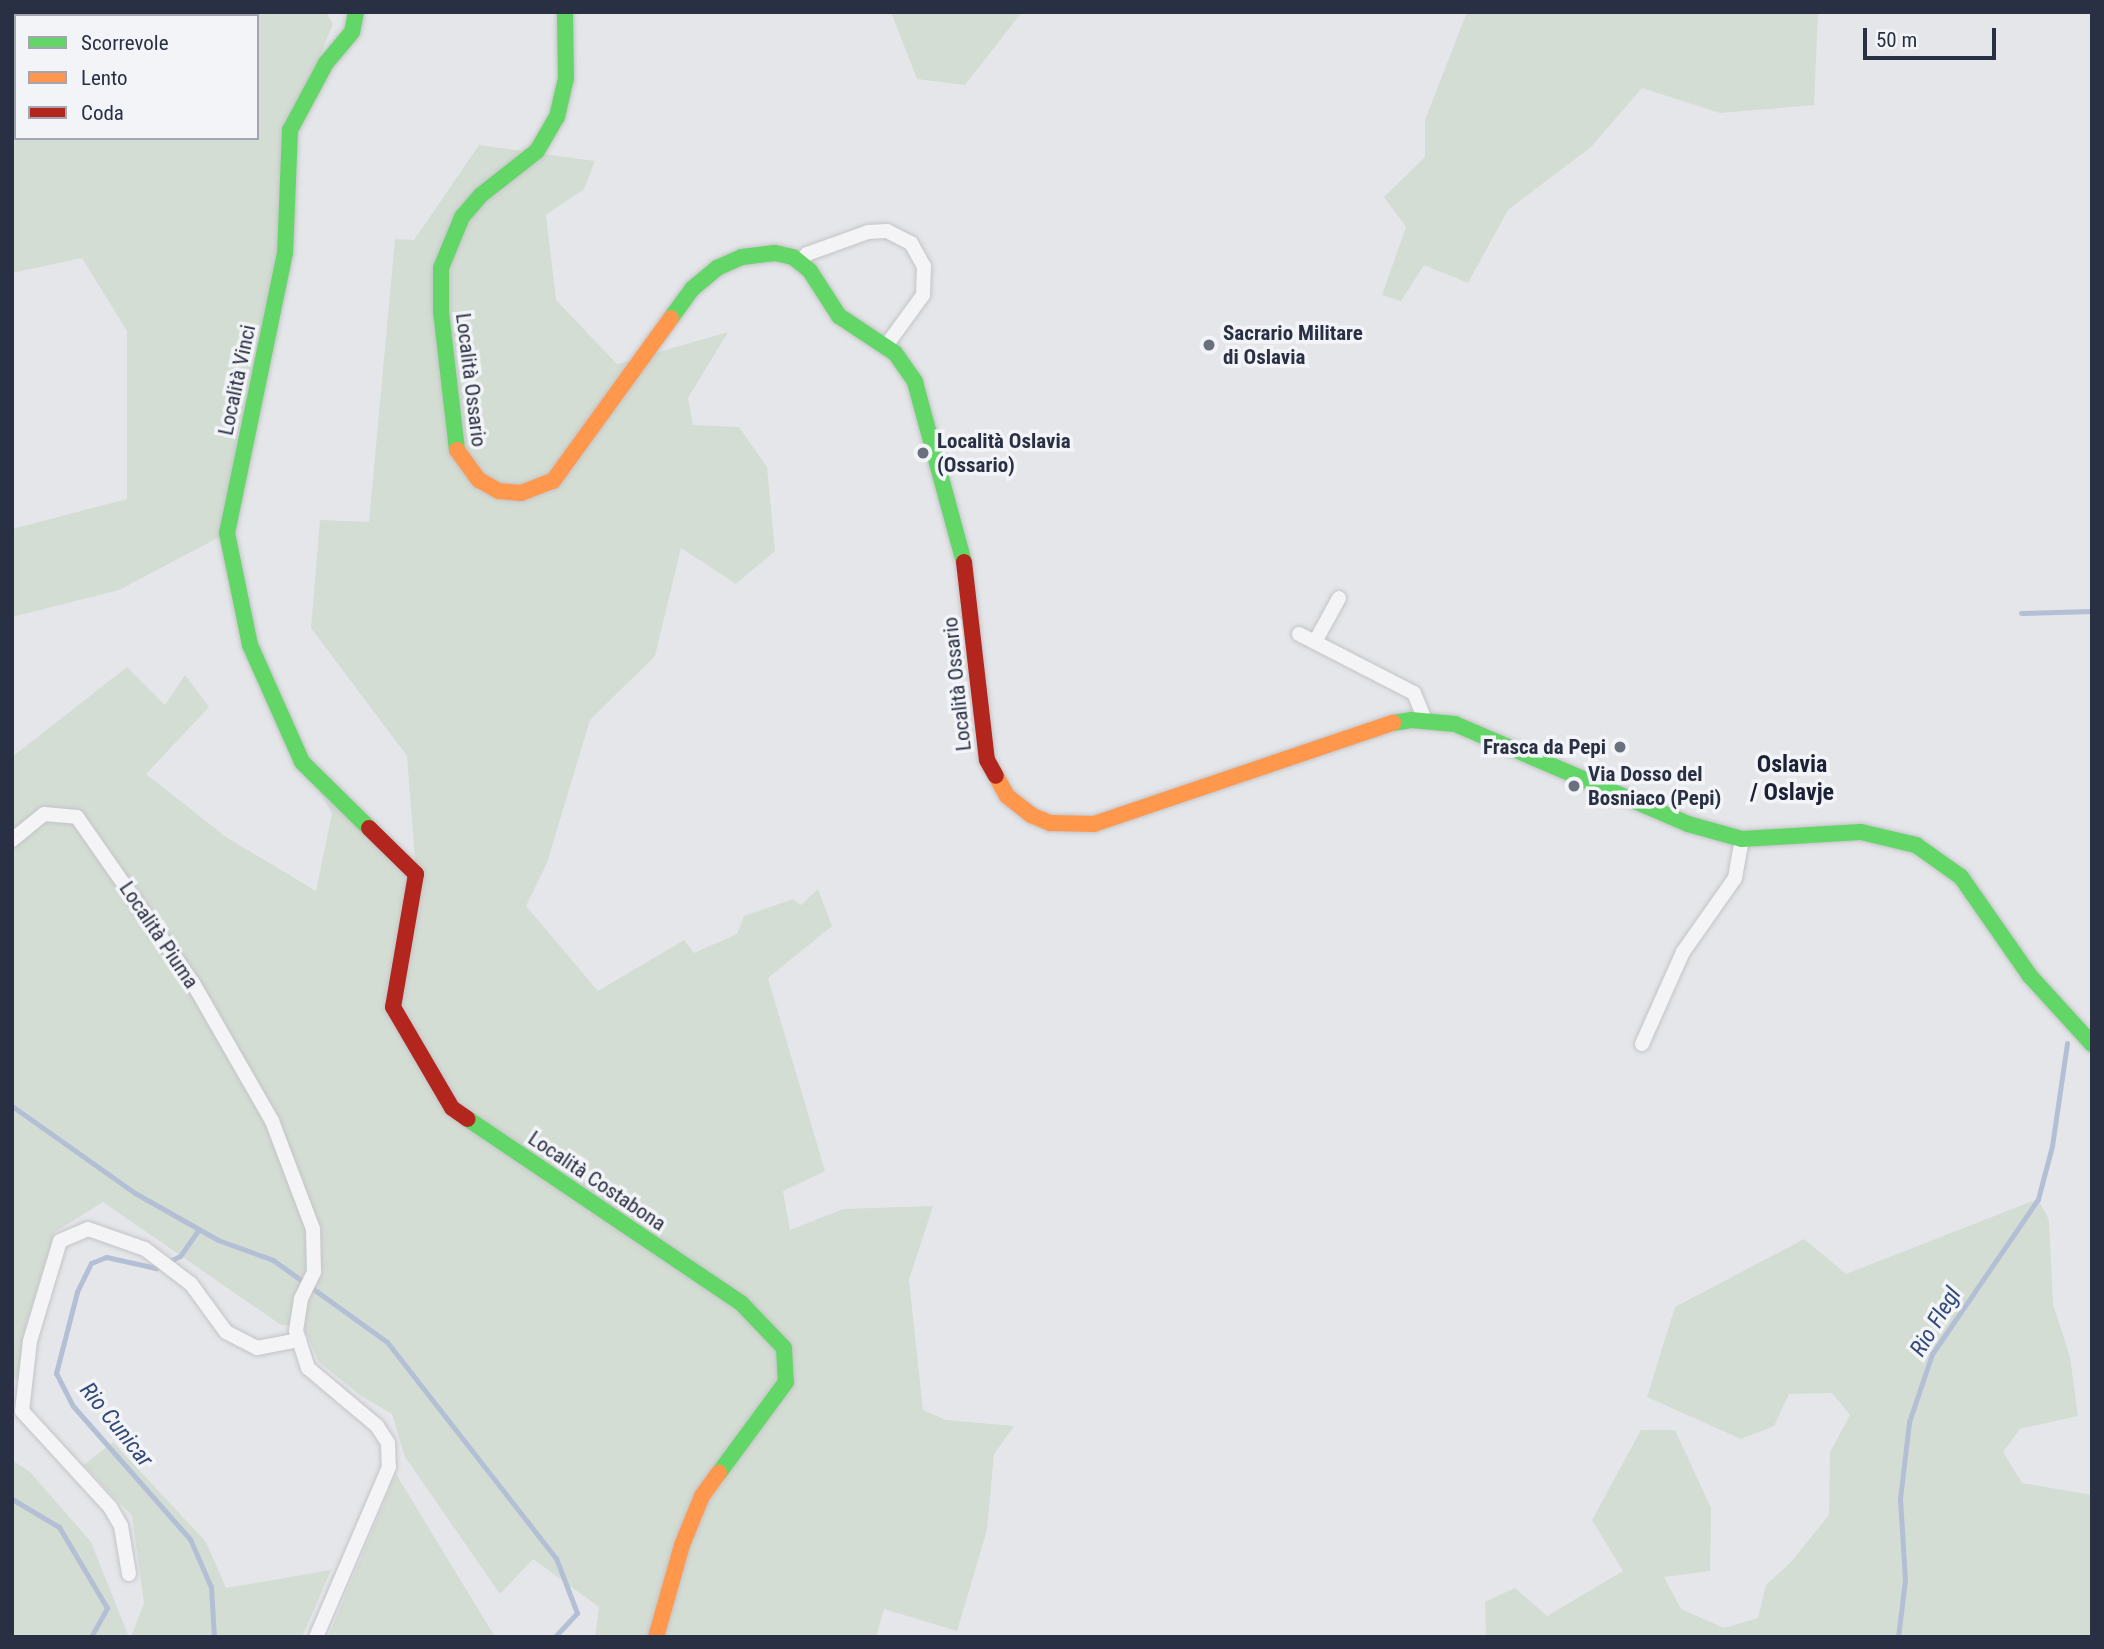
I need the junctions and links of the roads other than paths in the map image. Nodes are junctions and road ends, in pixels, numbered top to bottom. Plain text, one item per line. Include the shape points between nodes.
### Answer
1 (356, 12) edge
2 (565, 12) edge
3 (800, 262) junction
4 (886, 346) junction
5 (1339, 598) dead end
6 (1299, 634) dead end
7 (1315, 642) junction
8 (1425, 720) junction
9 (302, 762) joint
10 (1742, 839) junction
11 (12, 840) edge
12 (1642, 1044) dead end
13 (2092, 1044) edge
14 (299, 1340) junction
15 (129, 1574) dead end
16 (316, 1637) edge
17 (656, 1637) edge

1 - 9 street, Località Vinci via 352,32 326,63 290,130 285,253 227,533 250,645
2 - 3 street, Località Ossario via 566,79 553,125 537,151 471,205 456,227 441,268 440,311 453,439 472,475 510,493 532,491 553,481 698,283 742,257 775,253
3 - 4 street, Località Ossario via 839,316
3 - 4 street via 807,254 868,232 887,231 911,243 924,266 923,295
4 - 8 street, Località Ossario via 915,382 964,560 987,760 1007,796 1031,815 1073,826 1094,824 1354,734 1395,722
5 - 7 street
6 - 7 street
7 - 8 street via 1413,693
8 - 10 street, Località Ossario via 1482,734 1688,824
9 - 17 street, Località Costabona via 416,874 393,1007 452,1108 741,1303 784,1348 786,1382 702,1496 682,1545
10 - 12 street via 1735,878 1683,952
10 - 13 street, Località Ossario via 1861,832 1916,845 1961,877 2030,976
11 - 14 street, Località Piuma via 44,814 77,817 193,983 272,1122 313,1229 314,1272 301,1299
14 - 15 street via 257,1348 226,1332 191,1284 145,1249 88,1229 60,1241 33,1328 22,1411 110,1507 121,1526
14 - 16 street via 308,1368 377,1426 388,1443 388,1467

